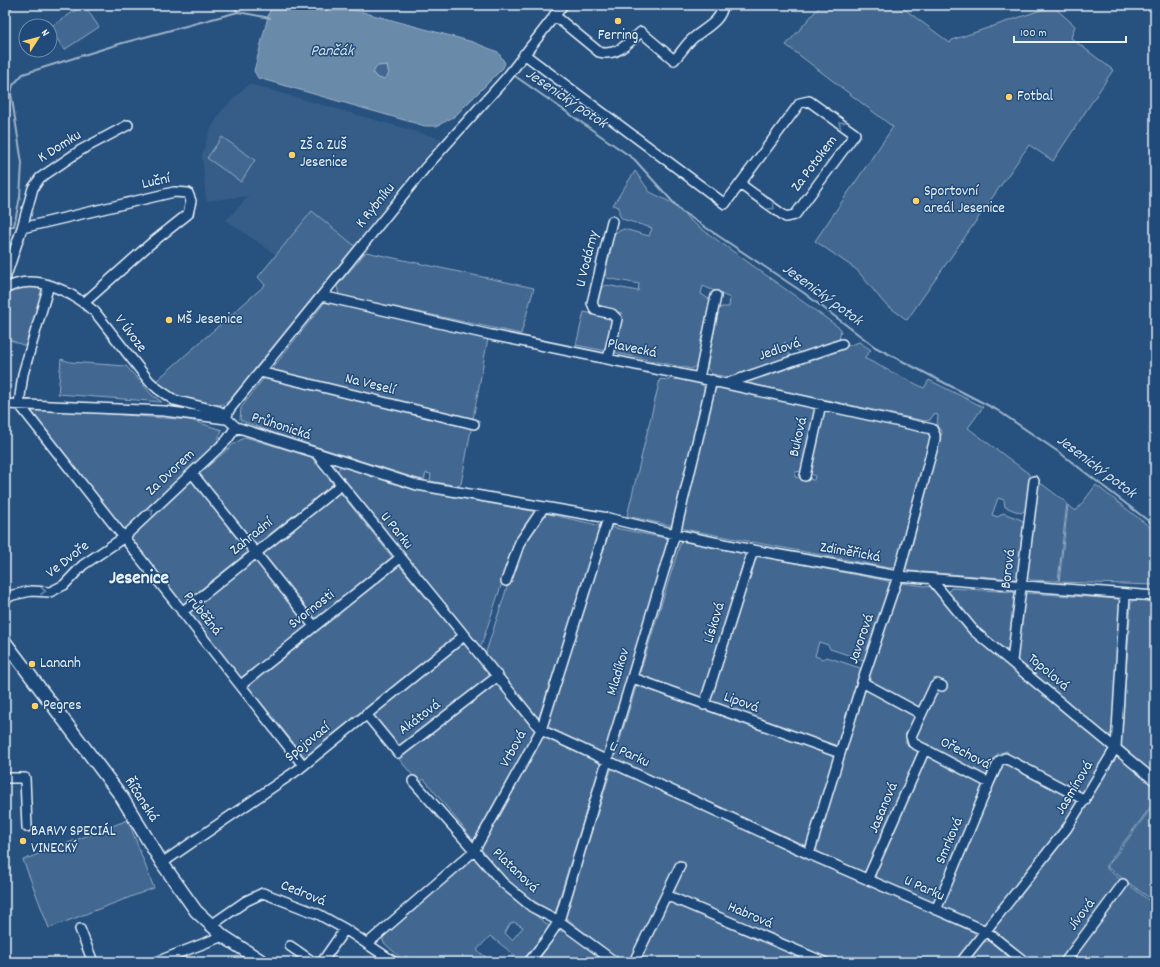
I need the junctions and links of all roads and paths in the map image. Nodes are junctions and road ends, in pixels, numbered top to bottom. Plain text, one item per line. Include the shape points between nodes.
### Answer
1 (563, 5) edge
2 (724, 5) edge
3 (554, 15) junction
4 (524, 54) junction
5 (128, 125) dead end
6 (740, 184) junction
7 (612, 221) dead end
8 (22, 228) junction
9 (5, 279) edge
10 (49, 285) junction
11 (5, 289) edge
12 (322, 296) junction
13 (716, 296) dead end
14 (85, 302) junction
15 (842, 344) dead end
16 (608, 359) junction
17 (260, 372) junction
18 (699, 378) junction
19 (712, 380) junction
20 (727, 384) junction
21 (5, 404) edge
22 (19, 404) junction
23 (821, 404) junction
24 (226, 419) junction
25 (474, 424) dead end
26 (236, 427) junction
27 (934, 432) joint
28 (316, 453) junction
29 (192, 473) junction
30 (805, 476) dead end
31 (1034, 480) dead end
32 (340, 485) junction
33 (544, 507) junction
34 (608, 518) junction
35 (675, 534) junction
36 (122, 538) junction
37 (753, 550) junction
38 (255, 552) junction
39 (400, 558) junction
40 (898, 576) junction
41 (932, 579) junction
42 (506, 582) dead end
43 (1021, 586) junction
44 (1125, 595) junction
45 (1155, 596) edge
46 (5, 598) edge
47 (182, 612) junction
48 (314, 626) junction
49 (465, 636) junction
50 (5, 642) edge
51 (11, 660) edge
52 (1012, 661) junction
53 (498, 676) junction
54 (633, 678) junction
55 (862, 682) junction
56 (241, 685) junction
57 (942, 686) dead end
58 (704, 705) junction
59 (366, 714) junction
60 (921, 714) junction
61 (541, 730) junction
62 (1116, 747) junction
63 (924, 749) junction
64 (840, 753) junction
65 (607, 760) junction
66 (303, 765) junction
67 (5, 778) edge
68 (413, 781) dead end
69 (1155, 781) edge
70 (989, 782) junction
71 (1085, 800) junction
72 (26, 827) dead end
73 (474, 851) junction
74 (809, 854) junction
75 (162, 863) junction
76 (680, 866) dead end
77 (868, 878) junction
78 (1123, 884) dead end
79 (666, 895) junction
80 (936, 910) junction
81 (559, 921) junction
82 (210, 926) junction
83 (80, 929) dead end
84 (345, 929) junction
85 (986, 931) junction
86 (223, 936) junction
87 (367, 944) junction
88 (290, 946) dead end
89 (93, 962) edge
90 (156, 962) edge
91 (263, 962) edge
92 (313, 962) edge
93 (322, 962) edge
94 (394, 962) edge
95 (529, 962) edge
96 (615, 962) edge
97 (634, 962) edge
98 (824, 962) edge
99 (960, 962) edge
100 (1025, 962) edge
101 (1065, 962) edge

1 - 3 street, K Rybníku
2 - 3 street via 723,12 691,40 674,60 641,32 618,52 599,52
3 - 4 street, K Rybníku
4 - 6 street, Za Potokem via 724,204
4 - 12 street, K Rybníku via 425,168
5 - 8 street, K Domku via 81,150 40,178 33,188
6 -> 6 street, Za Potokem via 786,217 795,215 855,134 809,101 800,103
7 - 16 street, U Vodárny via 592,303 595,310 612,314 617,319
8 - 9 street, K Domku
8 - 14 street, Luční via 174,192 188,193 191,201 188,214
10 - 11 street, V Úvoze via 18,284
10 - 14 street, V Úvoze
10 - 22 street via 23,374
12 - 16 street, Plavecká
12 - 17 street, K Rybníku
13 - 18 street
14 - 24 street, V Úvoze via 158,389 182,403 218,411
15 - 20 street, Jedlová
16 - 18 street, Plavecká
17 - 24 street, K Rybníku via 229,410
17 - 25 street, Na Veselí
18 - 19 street, Plavecká
19 - 20 street, Plavecká
19 - 35 street, Mladíkov
20 - 23 street, Plavecká
21 - 22 street
22 - 24 street via 164,411
22 - 36 street, Průběžná
23 - 27 street, Plavecká via 928,427
23 - 30 street, Buková
24 - 26 street, Průhonická
26 - 28 street, Průhonická
26 - 29 street, Za Dvorem via 227,440
27 - 40 street, Javorová via 935,439
28 - 32 street, U Parku
28 - 33 street, Průhonická via 417,485
36 -> 29 street, Za Dvorem
29 - 38 street
31 - 43 street, Borová
32 - 38 street, Zahradní
32 - 39 street, U Parku
33 - 34 street, Zdiměřická
33 - 42 street via 520,542
34 - 35 street, Zdiměřická
34 - 61 street, Vrbová
35 - 37 street, Zdiměřická
35 - 54 street, Mladíkov
46 -> 36 street, Ve Dvoře via 31,591 50,592 64,585 83,565
36 - 47 street, Průběžná
37 - 40 street, Zdiměřická
37 - 58 street, Lísková
38 - 47 street, Zahradní
38 - 48 street
39 - 48 street, Svornosti
39 - 49 street, U Parku
40 - 41 street, Zdiměřická
40 - 55 street, Javorová
41 - 43 street, Zdiměřická
41 - 52 street, Topolová via 974,631
43 - 44 street, Zdiměřická
43 - 52 street, Borová
44 - 45 street, Zdiměřická
44 - 62 street, Jasmínová
47 - 56 street, Průběžná
48 - 56 street, Svornosti
49 - 53 street, U Parku
49 - 59 street, Spojovací
50 - 51 main road, Říčanská
51 - 75 main road, Říčanská via 121,796
52 - 62 street, Topolová
53 - 59 street, Akátová via 398,753
53 - 61 street, U Parku
54 - 58 street, Lipová
54 - 65 street, Mladíkov
55 - 60 street
55 - 64 street, Javorová
56 - 66 street, Průběžná
57 - 60 street, Ořechová via 937,684 934,687
58 - 64 street, Lipová
59 - 66 street, Spojovací
60 - 63 street, Ořechová via 911,740
61 - 65 street, U Parku
61 - 73 street, Vrbová
62 - 69 street, Topolová
62 - 71 street, Jasmínová
63 - 70 street, Ořechová
63 - 77 street, Jasanová
64 - 74 street, Javorová
65 - 74 street, U Parku
65 - 81 street, Mladíkov
66 - 75 street, Spojovací
67 - 72 street via 25,778
68 - 73 street, Platanová
70 - 71 street, Ořechová via 1003,758
70 - 80 street, Smrková
71 - 85 street, Jasmínová via 1067,828
73 - 81 street, Platanová via 502,883 532,907
73 - 87 street, Vrbová
74 - 77 street, U Parku
75 - 82 main road, Říčanská via 180,890
76 - 79 street
77 - 80 street, U Parku
78 - 101 street, Jívová
79 - 97 street
79 - 98 street, Habrová
80 - 85 street, U Parku
81 - 95 street, Mladíkov
81 - 96 street, Platanová
82 - 84 street, Cedrová via 246,901 263,893 318,914
82 - 86 main road, Říčanská
83 - 89 street
84 - 87 street, Cedrová
84 - 93 street
85 - 99 street, Jasmínová
85 - 100 street, U Parku
86 - 90 street
86 - 91 main road, Říčanská
87 - 94 street, Cedrová
88 - 92 street

